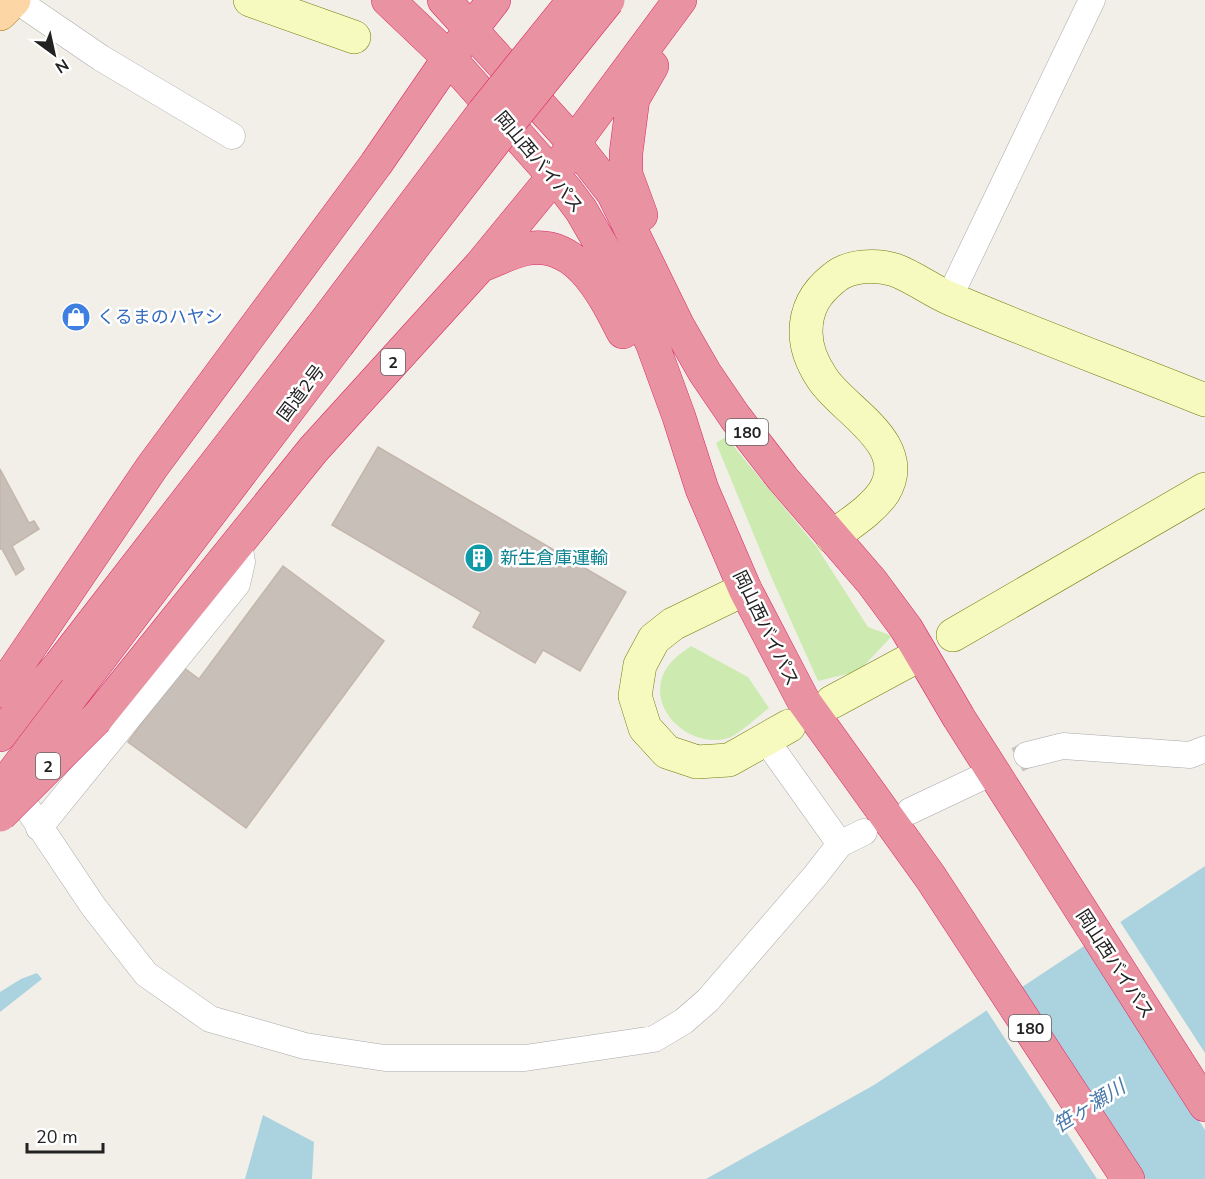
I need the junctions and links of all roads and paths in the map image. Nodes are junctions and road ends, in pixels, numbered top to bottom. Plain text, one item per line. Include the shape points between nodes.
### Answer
1 (15, 0) edge
2 (250, 0) edge
3 (388, 0) edge
4 (444, 0) edge
5 (494, 0) edge
6 (574, 0) edge
7 (608, 0) edge
8 (680, 0) edge
9 (698, 0) edge
10 (1092, 0) edge
11 (0, 14) edge
12 (472, 29) junction
13 (354, 37) dead end
14 (449, 58) junction
15 (232, 136) dead end
16 (574, 143) junction
17 (554, 176) junction
18 (480, 266) junction
19 (949, 298) junction
20 (678, 326) junction
21 (329, 337) junction
22 (1205, 400) edge
23 (702, 489) junction
24 (1205, 489) edge
25 (832, 537) junction
26 (239, 543) junction
27 (745, 589) junction
28 (953, 635) dead end
29 (908, 661) dead end
30 (68, 677) junction
31 (0, 691) edge
32 (832, 702) dead end
33 (778, 733) joint
34 (0, 735) edge
35 (1205, 749) edge
36 (1027, 755) tunnel mouth
37 (0, 765) edge
38 (982, 777) tunnel mouth
39 (0, 791) edge
40 (910, 811) dead end
41 (0, 815) edge
42 (39, 828) junction
43 (864, 832) dead end
44 (840, 844) junction
45 (1205, 1105) edge
46 (1128, 1179) edge

1 - 11 main road
1 - 15 street via 100,58
2 - 13 street
3 - 14 highway, 180
4 - 12 highway, 180
5 - 12 highway
6 - 21 highway, 国道2号 / 2, bridge via 483,113
7 - 21 highway, 国道2号 / 2, bridge
8 - 16 highway, 2
9 - 20 highway via 633,99 626,153 626,174 634,199 673,282
10 - 19 street
12 - 14 highway
12 - 16 highway, 岡山西バイパス / 180
14 - 17 highway, 岡山西バイパス / 180
14 - 31 highway via 376,164 152,467
16 - 17 highway, 2
16 - 20 highway, 岡山西バイパス / 180 via 613,193
17 - 18 highway, 2
17 - 23 highway, 岡山西バイパス / 180 via 581,210 652,343
18 - 23 highway via 526,248 557,251 582,268 605,298
18 - 26 highway, 2 via 314,450
19 - 22 street
19 - 25 street via 894,270 864,266 841,272 819,290 806,320 806,348 822,379 879,436 889,457 890,478 884,492
20 - 25 highway, 岡山西バイパス / 180 via 735,417
21 - 30 highway, 国道2号 / 2
23 - 27 highway, 岡山西バイパス / 180
24 - 28 street
25 - 45 highway, 岡山西バイパス / 180 via 906,628 1030,832
26 - 41 highway, 2, bridge via 97,718
26 - 42 street via 242,562 237,584
27 - 33 street via 673,624 654,639 640,665 635,696 645,728 667,752 697,762 729,760
27 - 46 highway, 岡山西バイパス / 180 via 803,700 931,878
29 - 32 street
30 - 34 highway, 国道2号 / 2
30 - 39 highway, 国道2号 / 2, bridge
33 - 44 street
35 - 36 street via 1190,755 1063,746
37 - 42 street
38 - 40 street
42 - 44 street via 146,974 210,1019 305,1046 385,1058 525,1058 654,1039 708,1000
43 - 44 street

